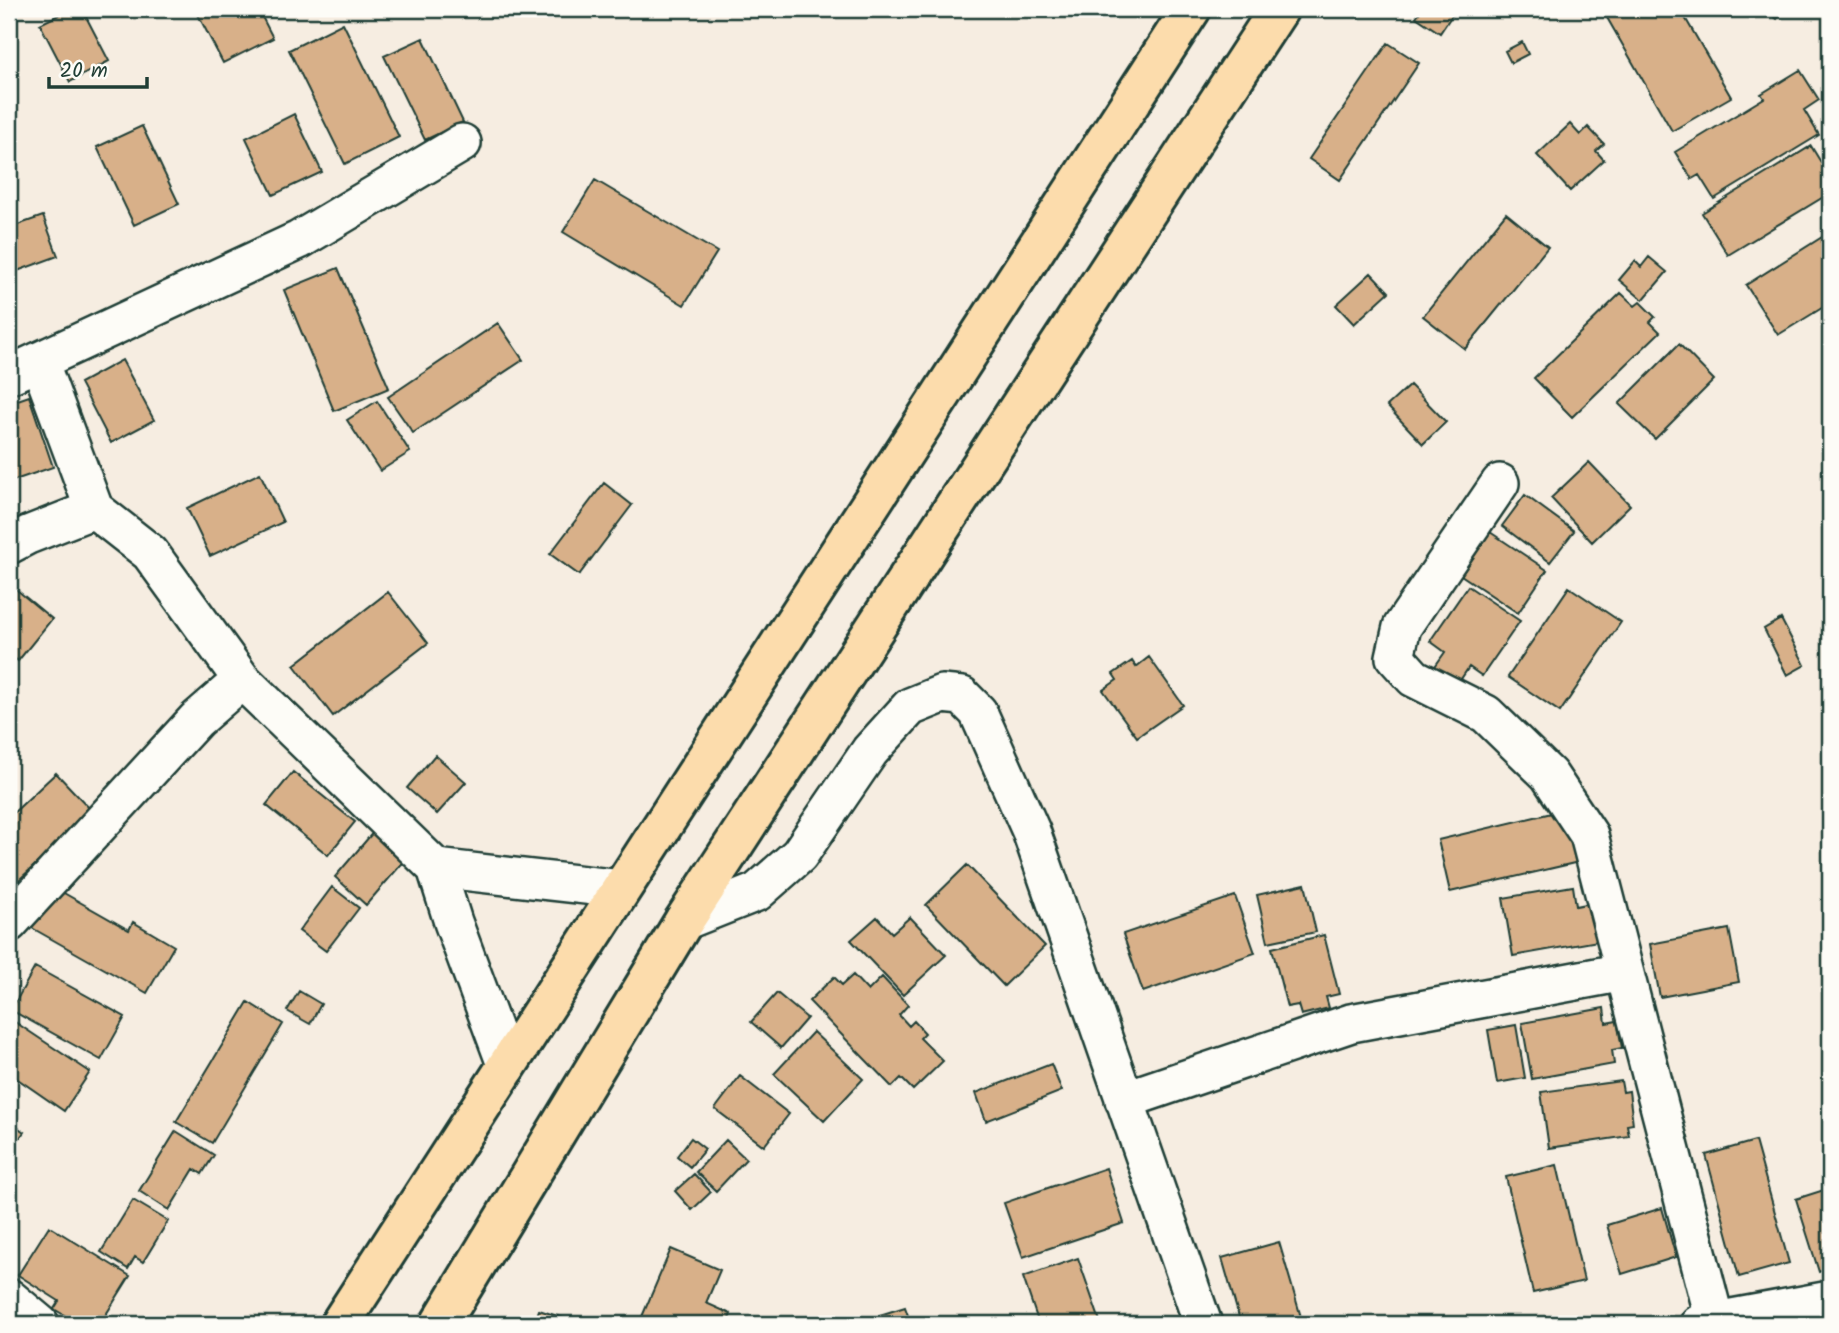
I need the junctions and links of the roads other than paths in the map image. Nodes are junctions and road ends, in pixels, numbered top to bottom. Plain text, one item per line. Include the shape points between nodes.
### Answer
1 (1191, 9) edge
2 (1279, 9) edge
3 (462, 143) dead end
4 (24, 368) edge
5 (1500, 483) dead end
6 (94, 509) junction
7 (9, 545) edge
8 (243, 680) junction
9 (436, 868) junction
10 (621, 890) junction
11 (684, 920) junction
12 (9, 923) edge
13 (1624, 972) junction
14 (507, 1067) junction
15 (1124, 1100) junction
16 (9, 1298) edge
17 (1830, 1300) edge
18 (1707, 1323) edge
19 (40, 1324) edge
20 (340, 1324) edge
21 (440, 1324) edge
22 (1203, 1324) edge

1 - 10 highway
2 - 11 highway
3 - 4 street via 299,240
4 - 6 street
5 - 13 street via 1402,627 1395,657 1413,678 1486,714 1549,775 1589,835
6 - 7 street
6 - 8 street via 150,553
8 - 9 street
8 - 12 street via 196,720
9 - 10 street
9 - 14 street
10 - 14 highway
11 - 15 street via 757,892 799,855 870,751 910,706 942,694 962,696 978,712 1031,831
11 - 21 highway
13 - 15 street via 1351,1023
13 - 18 street
14 - 20 highway
15 - 22 street
16 - 19 street
17 - 18 street

